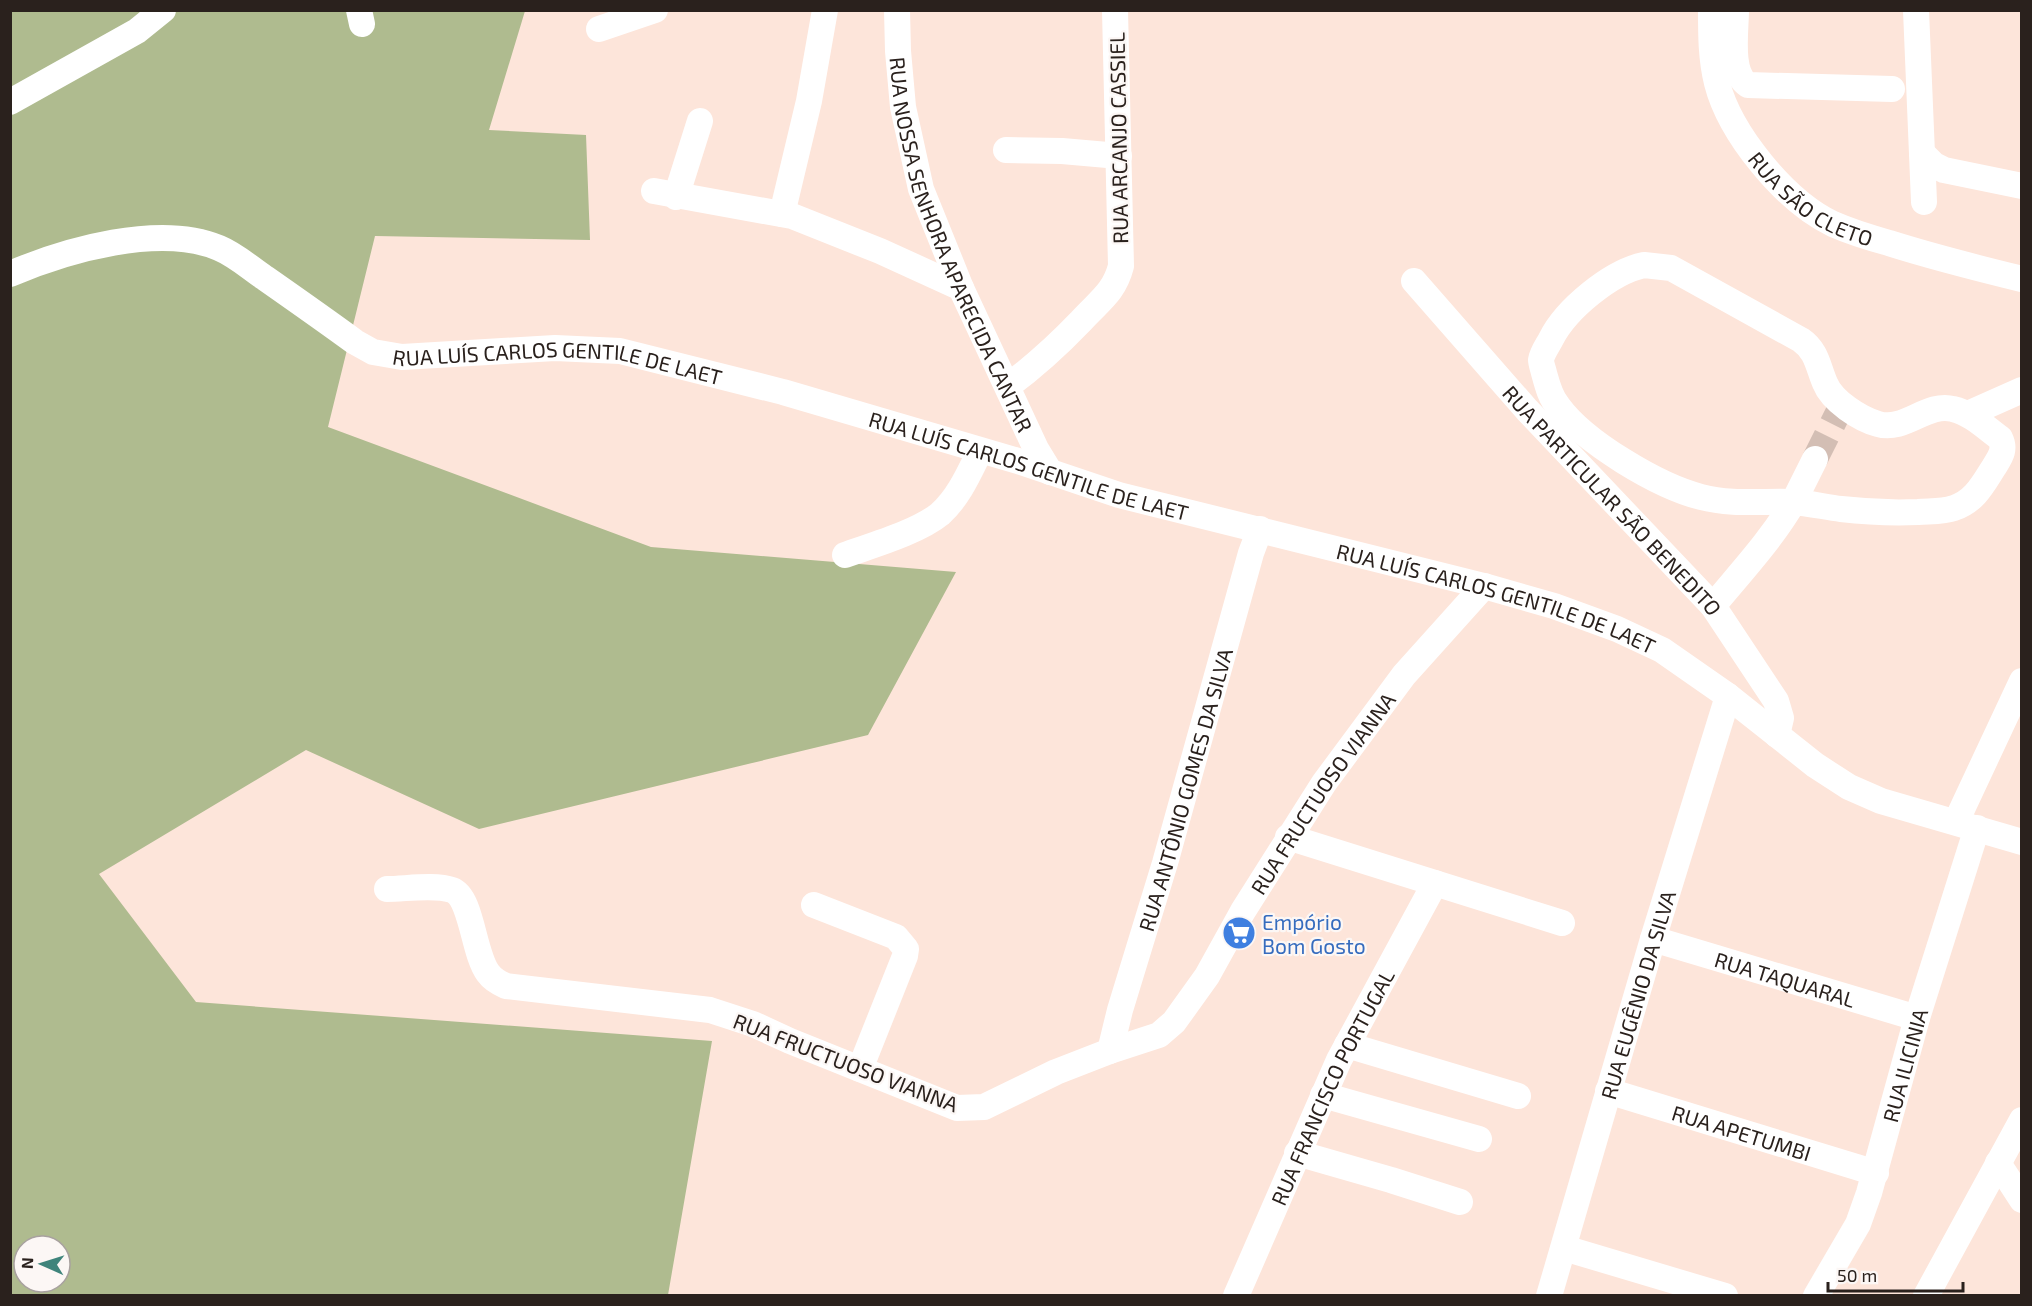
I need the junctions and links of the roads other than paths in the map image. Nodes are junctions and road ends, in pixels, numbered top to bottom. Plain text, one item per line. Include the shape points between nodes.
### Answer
1 (163, 10) edge
2 (655, 10) edge
3 (825, 10) edge
4 (897, 10) edge
5 (1115, 10) edge
6 (1712, 10) edge
7 (1736, 10) edge
8 (1916, 10) edge
9 (599, 29) dead end
10 (1906, 89) junction
11 (10, 102) edge
12 (700, 121) dead end
13 (1006, 150) dead end
14 (1922, 153) junction
15 (1119, 156) junction
16 (2022, 186) edge
17 (1924, 202) dead end
18 (782, 214) junction
19 (10, 274) edge
20 (2022, 279) edge
21 (1414, 282) dead end
22 (961, 288) junction
23 (1541, 360) junction
24 (1008, 386) junction
25 (2022, 390) edge
26 (1527, 410) junction
27 (1968, 414) junction
28 (980, 451) junction
29 (1815, 459) tunnel mouth
30 (1050, 472) junction
31 (1793, 502) junction
32 (1260, 529) junction
33 (845, 555) dead end
34 (1484, 586) junction
35 (1713, 606) junction
36 (2022, 681) edge
37 (1728, 696) junction
38 (1777, 735) junction
39 (1966, 825) junction
40 (1288, 837) junction
41 (2022, 842) edge
42 (1435, 884) junction
43 (387, 889) dead end
44 (814, 905) dead end
45 (1562, 923) dead end
46 (1653, 939) junction
47 (1917, 1018) junction
48 (1347, 1045) junction
49 (1110, 1051) junction
50 (860, 1069) junction
51 (1608, 1091) junction
52 (1323, 1095) junction
53 (1518, 1096) dead end
54 (2022, 1120) edge
55 (1479, 1139) dead end
56 (1297, 1153) junction
57 (1998, 1163) junction
58 (1876, 1173) junction
59 (2022, 1200) edge
60 (1460, 1202) dead end
61 (1564, 1248) junction
62 (1236, 1296) edge
63 (1549, 1296) edge
64 (1725, 1296) edge
65 (1816, 1296) edge
66 (1926, 1296) edge

1 - 11 street via 137,31
2 - 9 street
3 - 18 street
4 - 22 street, RUA NOSSA SENHORA APARECIDA CANTAR via 903,107 916,173
5 - 15 street, RUA ARCANJO CASSIEL
6 - 20 street, RUA SÃO CLETO via 1712,61 1728,114 1740,136 1783,186 1811,210 1850,231
7 - 10 street via 1736,65 1742,82 1748,86
8 - 10 street
10 - 14 street
12 - 18 street via 665,194
13 - 15 street
14 - 16 street via 1944,170
14 - 17 street
15 - 24 street, RUA ARCANJO CASSIEL via 1121,266 1117,281 1053,351
18 - 22 street via 861,243
19 - 28 street, RUA LUÍS CARLOS GENTILE DE LAET via 111,243 199,242 232,255 355,342 387,356 555,348 620,351 783,392
21 - 26 street, RUA PARTICULAR SÃO BENEDITO
22 - 24 street, RUA NOSSA SENHORA APARECIDA CANTAR
23 - 26 street
23 - 27 street via 1556,330 1572,310 1608,281 1634,267 1656,265 1671,268 1807,344 1825,384 1841,407 1890,426 1946,408
23 - 31 street via 1556,405 1613,455 1702,498
24 - 30 street, RUA NOSSA SENHORA APARECIDA CANTAR
25 - 27 street
26 - 35 street, RUA PARTICULAR SÃO BENEDITO
27 - 31 street via 2000,438 2003,449 1980,490 1968,502 1935,511 1890,513
28 - 30 street, RUA LUÍS CARLOS GENTILE DE LAET
28 - 33 street via 954,499 939,514 892,538
29 - 31 street
30 - 32 street, RUA LUÍS CARLOS GENTILE DE LAET via 1119,495
31 - 35 street
32 - 34 street, RUA LUÍS CARLOS GENTILE DE LAET
32 - 49 street, RUA ANTÔNIO GOMES DA SILVA
34 - 37 street, RUA LUÍS CARLOS GENTILE DE LAET via 1617,629 1662,650
34 - 40 street, RUA FRUCTUOSO VIANNA via 1404,675
35 - 38 street, RUA PARTICULAR SÃO BENEDITO via 1776,701 1781,718
36 - 39 street, RUA ILICINIA
37 - 38 street, RUA LUÍS CARLOS GENTILE DE LAET
37 - 46 street, RUA EUGÊNIO DA SILVA
38 - 39 street, RUA LUÍS CARLOS GENTILE DE LAET via 1849,787 1881,801
39 - 41 street, RUA LUÍS CARLOS GENTILE DE LAET
39 - 47 street, RUA ILICINIA
40 - 42 street
40 - 49 street, RUA FRUCTUOSO VIANNA via 1208,976 1174,1022 1159,1035
42 - 45 street
42 - 48 street, RUA FRANCISCO PORTUGAL
43 - 50 street, RUA FRUCTUOSO VIANNA via 454,890 463,898 484,968 495,981 507,986 710,1010
44 - 50 street via 896,937 906,949
46 - 47 street, RUA TAQUARAL
46 - 51 street, RUA EUGÊNIO DA SILVA
47 - 58 street, RUA ILICINIA
48 - 52 street, RUA FRANCISCO PORTUGAL
48 - 53 street
49 - 50 street, RUA FRUCTUOSO VIANNA via 984,1107 969,1109 957,1108
51 - 58 street, RUA APETUMBI
51 - 61 street, RUA EUGÊNIO DA SILVA
52 - 55 street
52 - 56 street, RUA FRANCISCO PORTUGAL
54 - 57 street
56 - 60 street
56 - 62 street, RUA FRANCISCO PORTUGAL
57 - 59 street
57 - 66 street
58 - 65 street, RUA ILICINIA via 1858,1224
61 - 63 street, RUA EUGÊNIO DA SILVA
61 - 64 street

